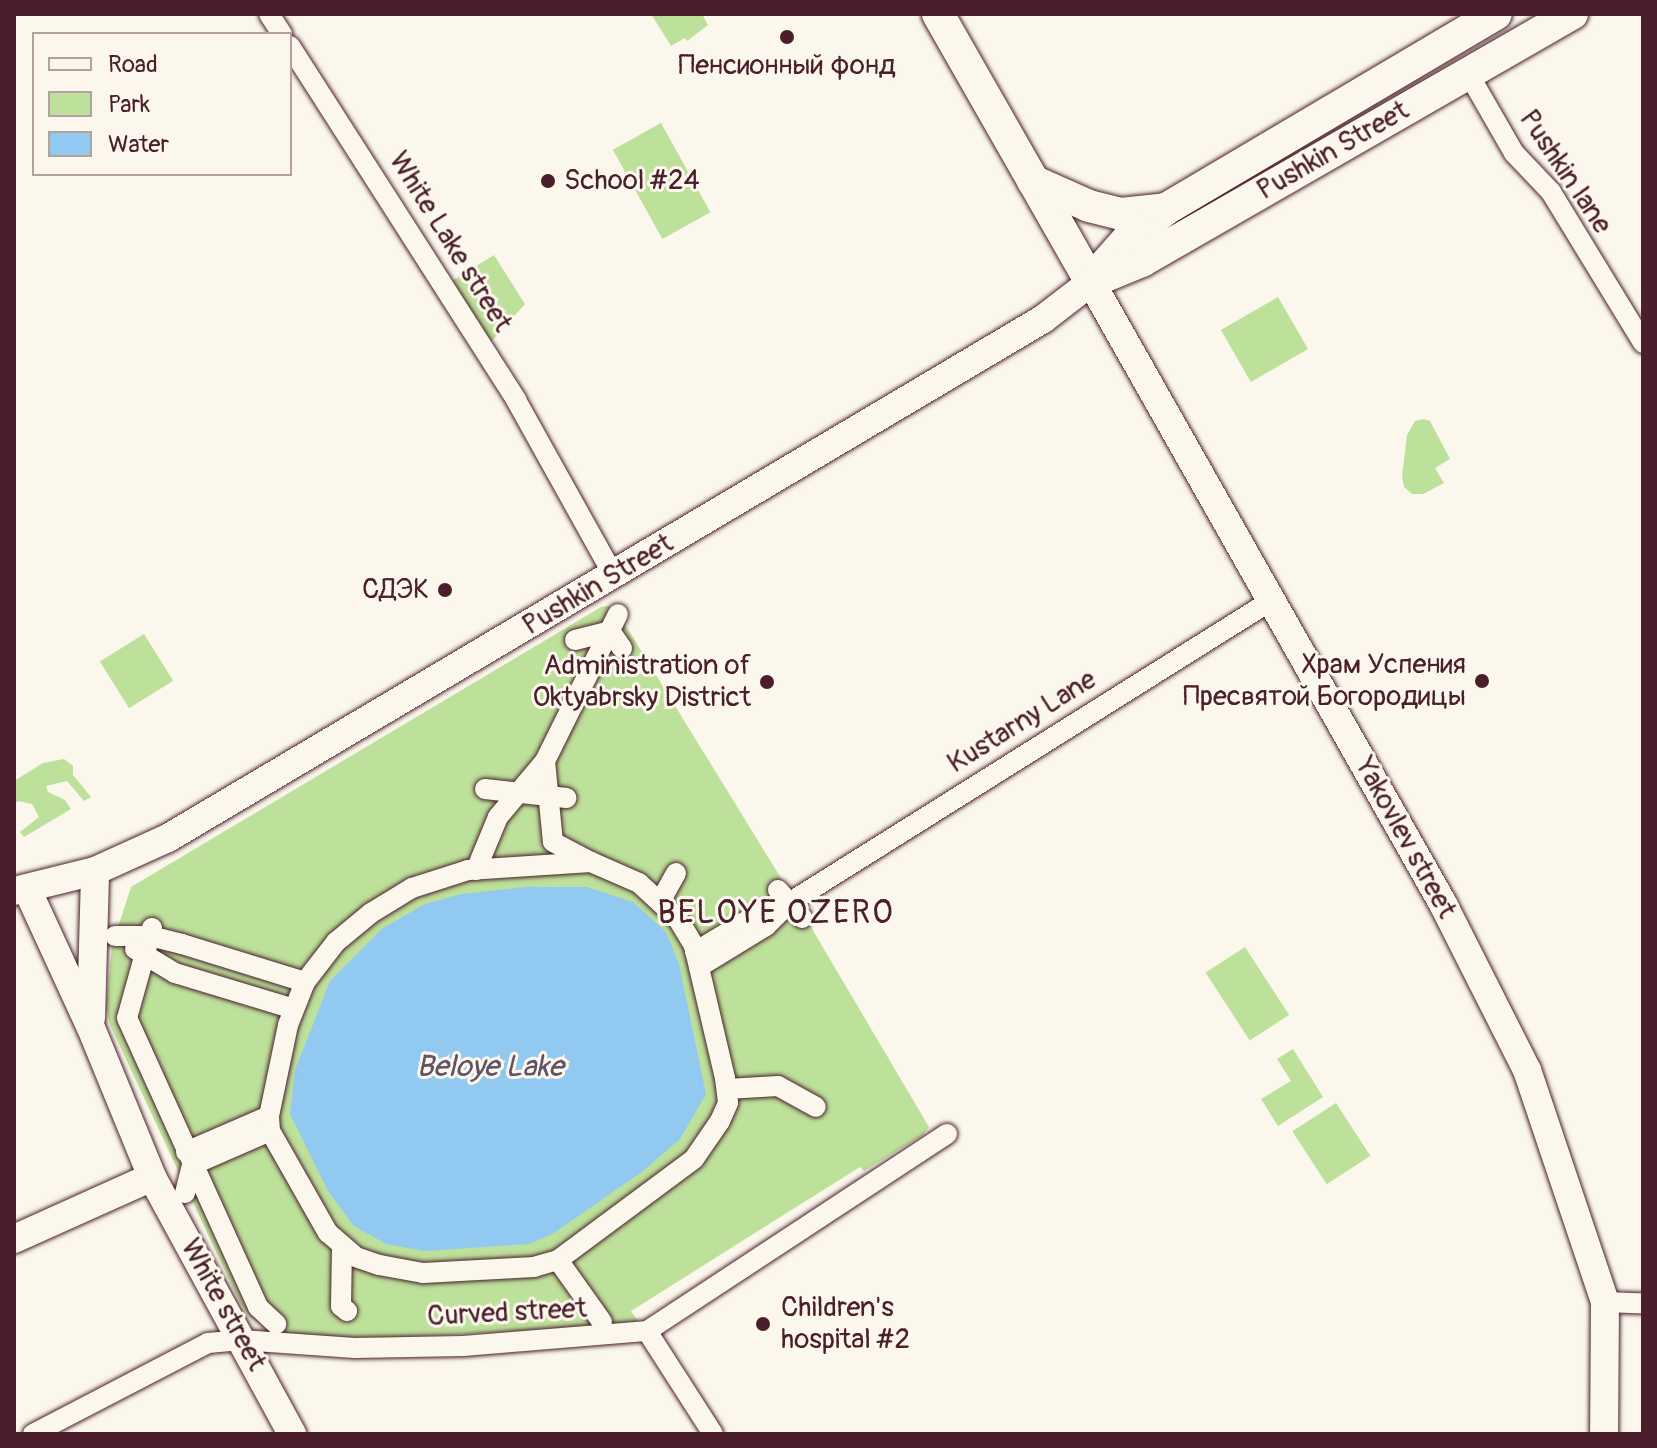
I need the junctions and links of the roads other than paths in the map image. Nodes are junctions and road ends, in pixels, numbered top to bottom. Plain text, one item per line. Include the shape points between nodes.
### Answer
1 (269, 14) edge
2 (938, 14) edge
3 (1496, 14) edge
4 (1572, 14) edge
5 (281, 32) edge
6 (292, 49) edge
7 (1468, 73) junction
8 (1033, 181) junction
9 (1166, 209) junction
10 (1091, 282) junction
11 (1643, 343) edge
12 (614, 576) junction
13 (1272, 600) junction
14 (611, 626) dead end
15 (545, 761) junction
16 (485, 789) dead end
17 (520, 791) junction
18 (558, 797) junction
19 (591, 862) junction
20 (476, 870) junction
21 (95, 871) junction
22 (676, 873) dead end
23 (20, 890) edge
24 (660, 902) junction
25 (762, 921) junction
26 (149, 940) junction
27 (183, 941) junction
28 (702, 958) junction
29 (262, 965) junction
30 (170, 974) junction
31 (305, 982) junction
32 (248, 998) junction
33 (294, 1009) junction
34 (91, 1028) junction
35 (727, 1089) junction
36 (816, 1107) dead end
37 (270, 1124) junction
38 (947, 1134) dead end
39 (189, 1158) junction
40 (152, 1177) junction
41 (185, 1193) dead end
42 (14, 1239) edge
43 (342, 1248) junction
44 (558, 1260) junction
45 (1605, 1302) junction
46 (1643, 1303) edge
47 (347, 1311) dead end
48 (602, 1322) dead end
49 (276, 1324) dead end
50 (647, 1331) junction
51 (241, 1340) junction
52 (33, 1434) edge
53 (292, 1434) edge
54 (713, 1434) edge
55 (1604, 1434) edge

1 - 5 street
2 - 8 main road
3 - 9 main road, Pushkin Street
4 - 7 main road, Pushkin Street
6 - 12 street, White Lake street via 558,470
7 - 10 main road, Pushkin Street via 1142,261
7 - 11 street, Pushkin lane via 1514,153 1551,192
8 - 9 main road via 1121,214
8 - 10 main road
9 - 10 main road, Pushkin Street via 1127,240
10 - 12 main road, Pushkin Street via 1043,319
10 - 13 main road, Yakovlev street
12 - 21 main road, Pushkin Street via 168,838
13 - 25 street, Kustarny Lane
13 - 45 main road, Yakovlev street via 1443,904 1527,1070
14 - 15 street
15 - 17 street
15 - 18 street
16 - 17 street
17 - 18 street
17 - 20 street via 498,817
18 - 19 street via 553,842
19 - 20 street
19 - 24 street via 639,883
20 - 31 street via 438,874 371,913 336,942
21 - 23 main road, Pushkin Street
21 - 34 main road, Pushkin Street
22 - 24 street
23 - 34 main road, Pushkin Street
24 - 28 street via 678,919
25 - 28 street
25 - 28 street via 732,949
26 - 27 street
26 - 30 street
26 - 39 street via 127,1018
27 - 29 street
27 - 30 street
28 - 35 street
29 - 31 street
29 - 32 street
30 - 32 street
31 - 33 street
32 - 33 street
33 - 37 street
34 - 40 main road, Pushkin Street
35 - 36 street via 778,1080
35 - 44 street via 720,1121 687,1168
37 - 39 street via 230,1136
37 - 43 street via 308,1201
38 - 50 street, Curved street
39 - 41 street
39 - 49 street via 258,1307
40 - 42 main road
40 - 51 main road, White street
43 - 44 street via 379,1265 423,1273 534,1267
43 - 47 street via 341,1306
44 - 48 street
45 - 46 street
45 - 55 main road, Yakovlev street
50 - 51 street, Curved street via 464,1346 355,1348
50 - 54 street
51 - 52 street, Curved street via 208,1343
51 - 53 main road, White street

